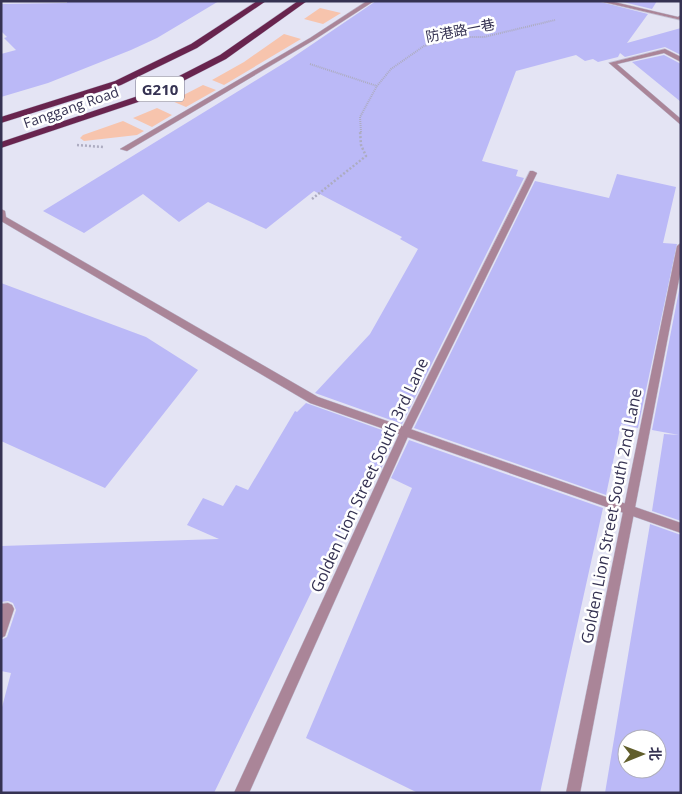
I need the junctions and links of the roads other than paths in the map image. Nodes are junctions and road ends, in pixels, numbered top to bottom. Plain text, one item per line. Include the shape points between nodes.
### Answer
1 (262, 1) edge
2 (303, 1) edge
3 (371, 1) edge
4 (602, 1) edge
5 (681, 17) edge
6 (681, 60) edge
7 (1, 120) edge
8 (681, 123) edge
9 (1, 145) edge
10 (124, 149) road end
11 (534, 173) dead end
12 (1, 210) edge
13 (681, 246) edge
14 (405, 432) junction
15 (629, 510) junction
16 (681, 528) edge
17 (1, 610) edge
18 (1, 632) edge
19 (241, 793) edge
20 (573, 793) edge

1 - 7 highway, Fanggang Road / G210 via 194,46 118,83
2 - 9 highway, Fanggang Road / G210 via 223,57 147,96
3 - 10 street
4 - 5 street via 678,19
6 - 8 street via 665,51 612,64
11 - 14 street, Golden Lion Street South 3rd Lane
12 - 14 street via 2,218 314,400
13 - 15 street, Golden Lion Street South 2nd Lane
14 - 15 street
14 - 19 street, Golden Lion Street South 3rd Lane
15 - 16 street
15 - 20 street, Golden Lion Street South 2nd Lane
17 - 18 street via 8,609

